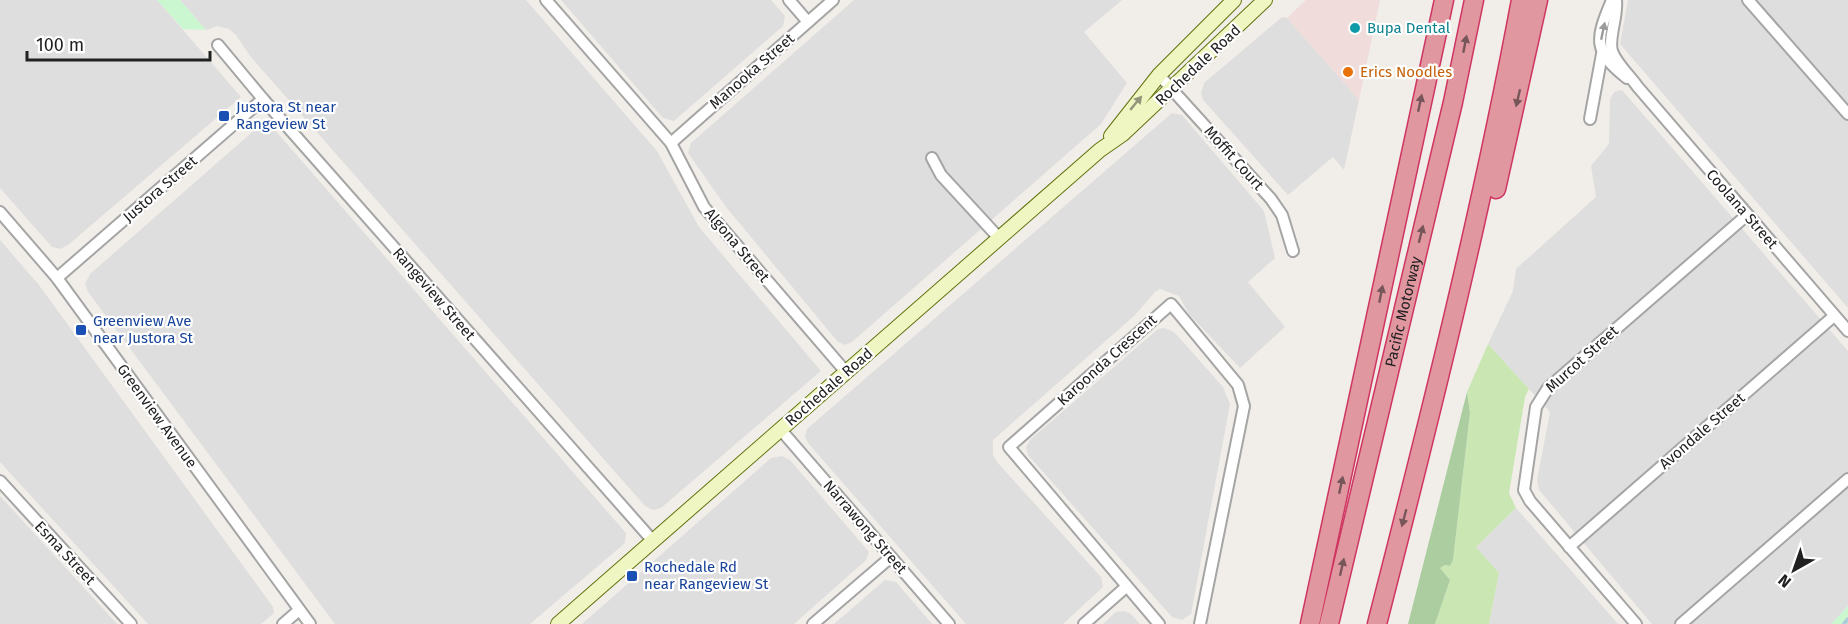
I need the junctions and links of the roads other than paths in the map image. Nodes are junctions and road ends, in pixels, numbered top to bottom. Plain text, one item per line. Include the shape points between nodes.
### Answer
1 (546, 0) edge
2 (789, 0) edge
3 (833, 0) edge
4 (1234, 0) edge
5 (1265, 0) edge
6 (1444, 0) edge
7 (1474, 0) edge
8 (1521, 0) edge
9 (1538, 0) edge
10 (1614, 0) edge
11 (1748, 0) edge
12 (808, 22) junction
13 (218, 45) dead end
14 (1607, 53) junction
15 (1619, 72) junction
16 (1159, 75) junction
17 (1596, 85) junction
18 (1636, 86) junction
19 (1172, 90) junction
20 (263, 99) junction
21 (1848, 114) edge
22 (1590, 119) dead end
23 (670, 143) junction
24 (1101, 150) junction
25 (932, 158) dead end
26 (0, 212) edge
27 (1747, 215) junction
28 (999, 238) junction
29 (1293, 251) dead end
30 (57, 278) junction
31 (1834, 316) junction
32 (1848, 331) edge
33 (846, 372) junction
34 (781, 430) junction
35 (1419, 461) junction
36 (1848, 479) edge
37 (0, 481) edge
38 (653, 541) junction
39 (1569, 547) junction
40 (891, 557) junction
41 (1126, 587) junction
42 (298, 610) junction
43 (131, 624) edge
44 (283, 624) edge
45 (310, 624) edge
46 (558, 624) edge
47 (813, 624) edge
48 (949, 624) edge
49 (1084, 624) edge
50 (1159, 624) edge
51 (1200, 624) edge
52 (1310, 624) edge
53 (1329, 624) edge
54 (1377, 624) edge
55 (1636, 624) edge
56 (1681, 624) edge

1 - 23 street, Algona Street
2 - 12 street
3 - 12 street, Manooka Street
4 - 16 main road, Rochedale Road
5 - 19 main road, Rochedale Road
52 -> 6 highway
53 -> 7 highway, Pacific Motorway
8 - 35 highway via 1494,144
9 -> 35 highway via 1461,340
10 - 14 street via 1600,42
11 - 21 street
12 - 23 street, Manooka Street
13 - 20 street, Rangeview Street
14 - 15 street, Coolana Street
14 - 17 street
14 - 18 street, Coolana Street
15 - 17 street via 1611,72
15 - 18 street, Coolana Street
16 - 19 street, Moffit Court
24 -> 16 main road, Rochedale Road
17 - 22 street
18 - 27 street, Coolana Street
19 - 24 main road, Rochedale Road
19 - 29 street, Moffit Court via 1271,199 1282,215
20 - 30 street, Justora Street
20 - 38 street, Rangeview Street
23 - 33 street, Algona Street via 704,207
24 - 28 main road, Rochedale Road
25 - 28 street via 941,175
26 - 30 street, Greenview Avenue
27 - 31 street, Coolana Street
27 - 39 street, Murcot Street via 1540,397 1523,478 1524,490
28 - 33 main road, Rochedale Road
30 - 42 street, Greenview Avenue
31 - 32 street, Coolana Street
31 - 39 street, Avondale Street
33 - 34 main road, Rochedale Road
34 - 38 main road, Rochedale Road
34 - 40 street, Narrawong Street
35 -> 54 highway
36 - 56 street
37 - 43 street, Esma Street
38 - 46 main road, Rochedale Road
39 - 55 street, Murcot Street
40 - 47 street
40 - 48 street, Narrawong Street
41 - 49 street
41 - 50 street, Karoonda Crescent
41 - 51 street, Karoonda Crescent via 1009,447 1171,304 1238,384 1244,406
42 - 44 street
42 - 45 street, Greenview Avenue

